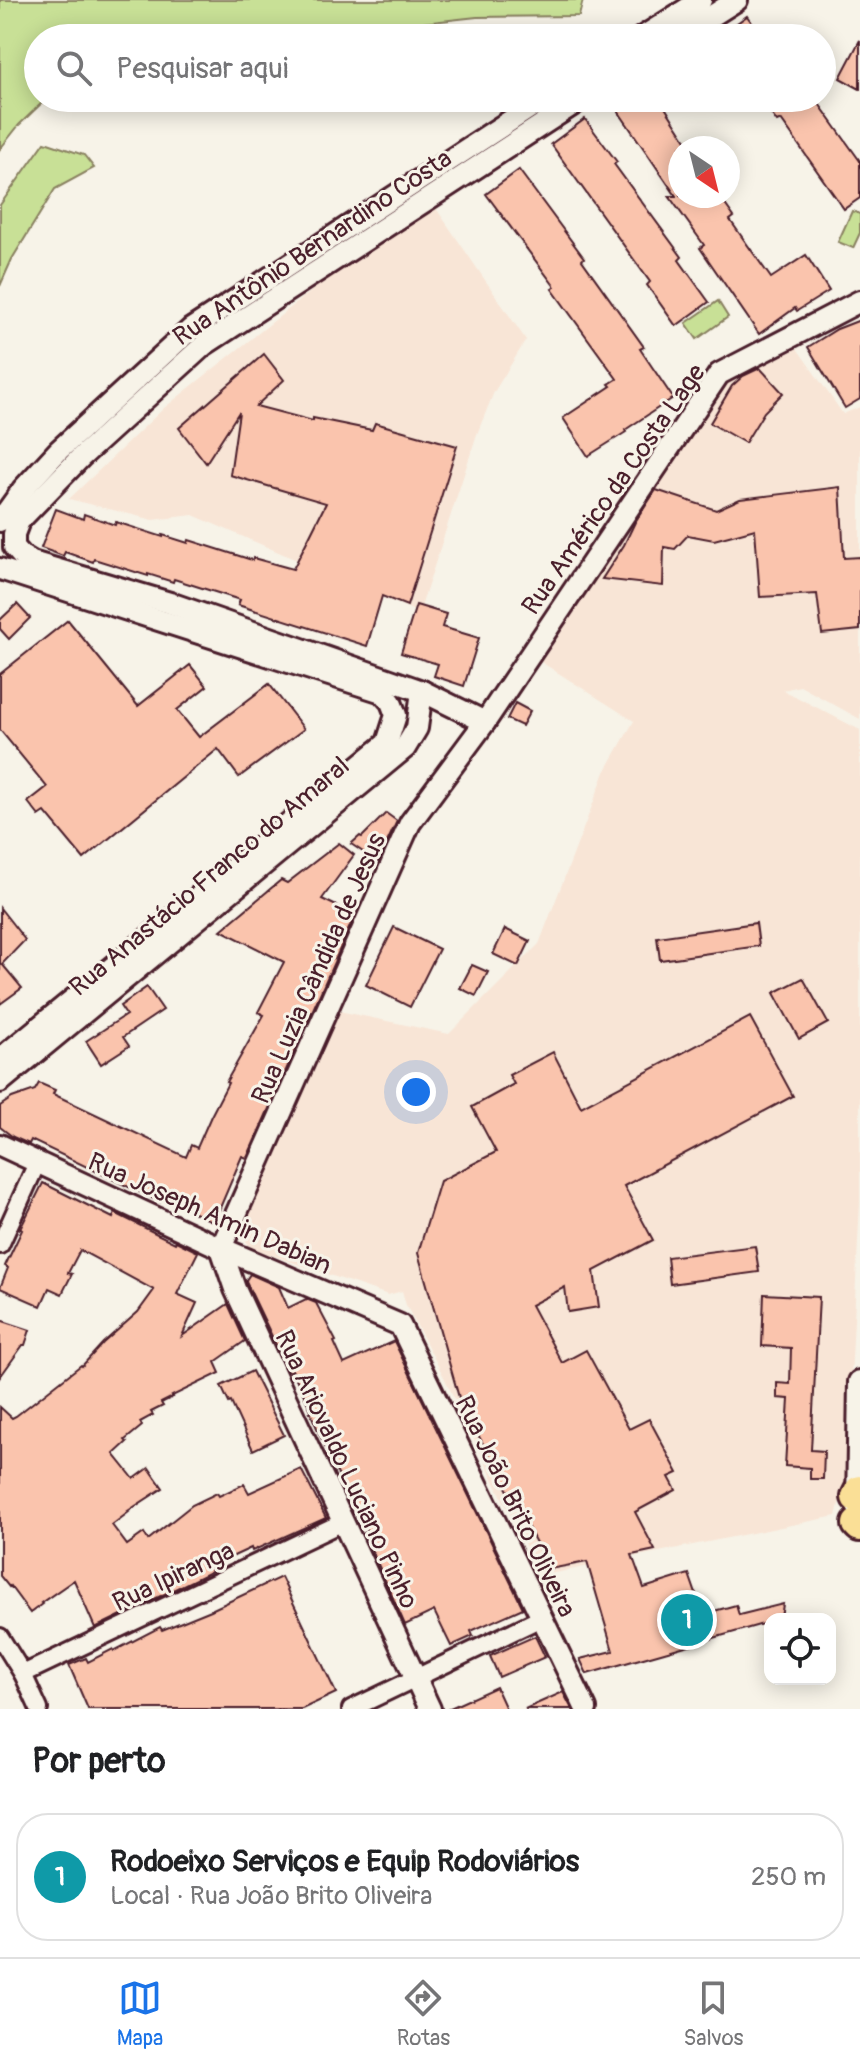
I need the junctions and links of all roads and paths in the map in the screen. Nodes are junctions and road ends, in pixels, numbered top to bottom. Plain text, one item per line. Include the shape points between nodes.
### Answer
1 (701, 0) edge
2 (737, 0) edge
3 (663, 24) edge
4 (699, 24) edge
5 (524, 112) edge
6 (562, 112) edge
7 (858, 298) edge
8 (0, 521) edge
9 (0, 569) edge
10 (168, 613) junction
11 (422, 691) junction
12 (382, 692) joint
13 (485, 722) junction
14 (0, 1059) edge
15 (0, 1082) edge
16 (0, 1145) edge
17 (37, 1163) junction
18 (0, 1245) edge
19 (221, 1248) junction
20 (400, 1325) joint
21 (860, 1382) edge
22 (859, 1515) edge
23 (343, 1522) junction
24 (541, 1618) junction
25 (0, 1637) edge
26 (23, 1674) junction
27 (416, 1679) junction
28 (39, 1709) edge
29 (351, 1709) edge
30 (430, 1709) edge
31 (586, 1709) edge

1 - 3 street
2 - 4 street
5 - 8 street, Rua Antônio Bernardino Costa via 191,329 59,450
6 - 10 street, Rua Antônio Bernardino Costa via 204,345 19,521 14,547 22,556
7 - 13 street, Rua Américo da Costa Lage via 719,374
9 - 10 street, Rua Antônio Bernardino Costa
10 - 11 street, Rua Antônio Bernardino Costa
10 - 12 street, Rua Antônio Bernardino Costa
11 - 13 street, Rua Antônio Bernardino Costa
11 - 15 street, Rua Anastácio Franco do Amaral via 417,728 405,748
12 - 14 street, Rua Anastácio Franco do Amaral via 396,715 387,743
13 - 19 street, Rua Luzia Cândida de Jesus via 410,823
16 - 17 street, Rua Joseph Amin Dabian
17 - 18 street
17 - 19 street, Rua Joseph Amin Dabian
19 - 20 street, Rua Joseph Amin Dabian
19 - 23 street, Rua Ariovaldo Luciano Pinho
20 - 24 street, Rua João Brito Oliveira
21 - 22 main road
23 - 26 street, Rua Ipiranga
23 - 27 street, Rua Ariovaldo Luciano Pinho
24 - 27 street
24 - 31 street, Rua João Brito Oliveira
25 - 26 street
26 - 28 street
27 - 29 street
27 - 30 street, Rua Ariovaldo Luciano Pinho

